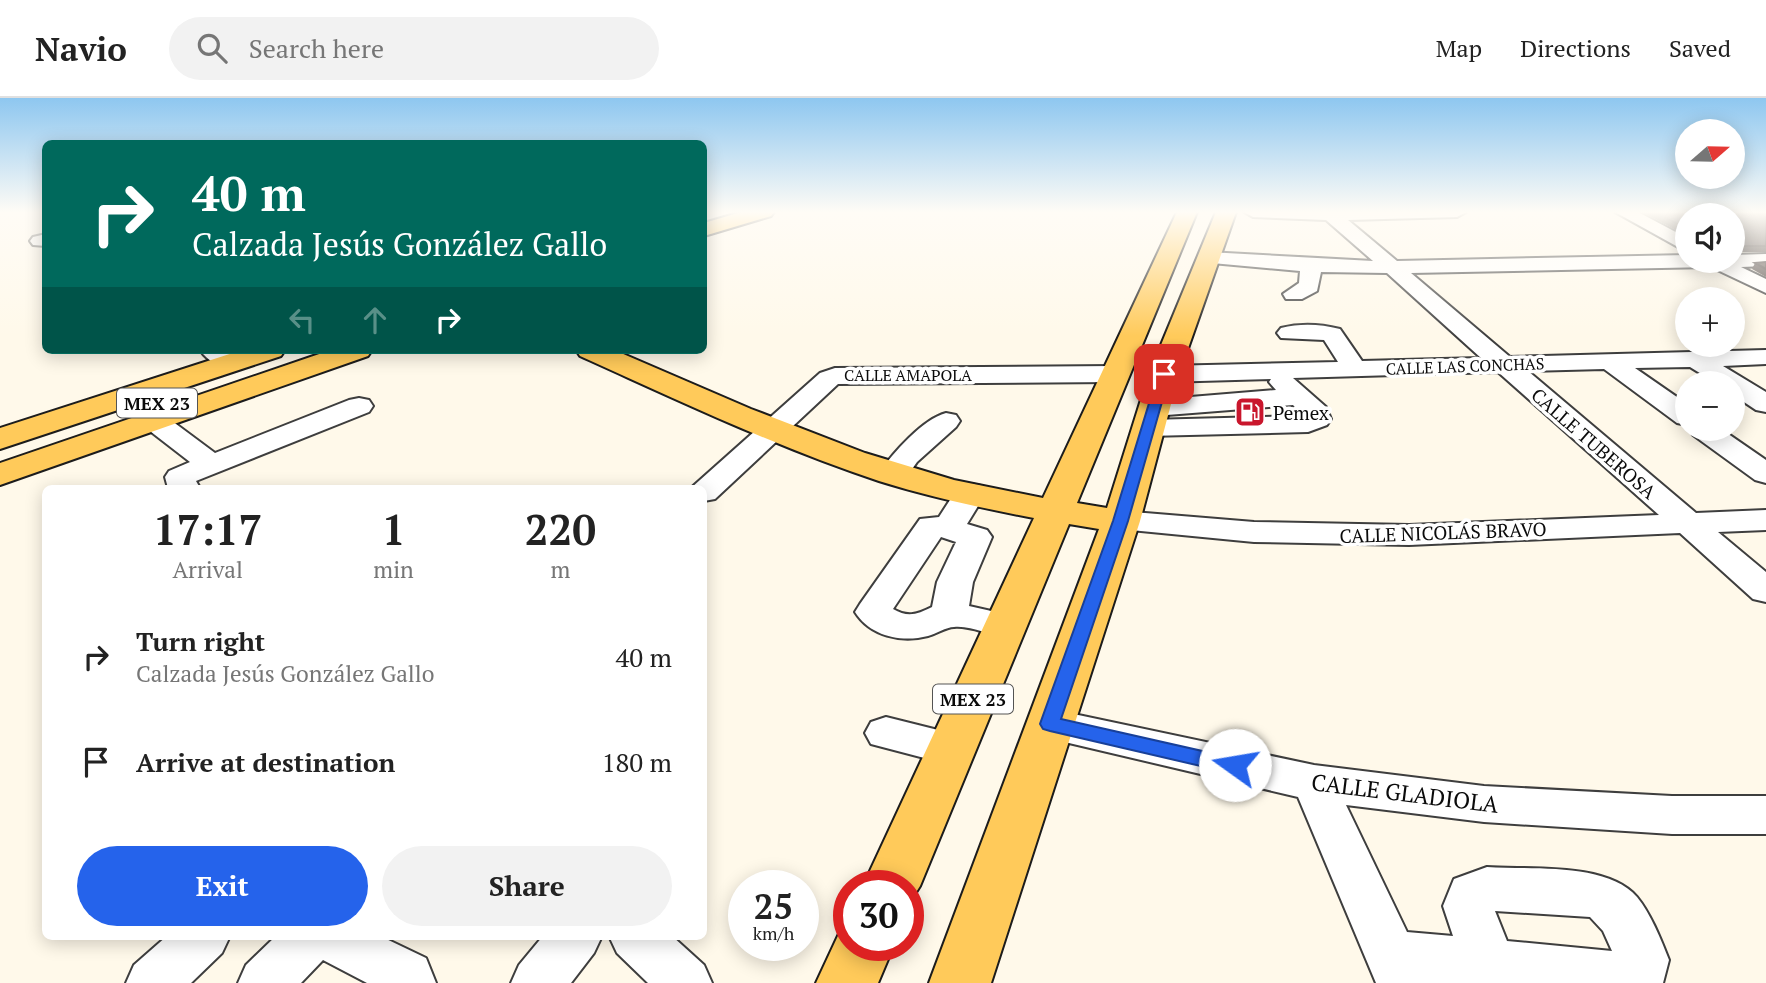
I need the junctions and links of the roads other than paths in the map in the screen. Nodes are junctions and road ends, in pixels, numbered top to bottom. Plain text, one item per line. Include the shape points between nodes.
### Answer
1 (1169, 253) edge
2 (1210, 253) edge
3 (1374, 253) edge
4 (1208, 258) junction
5 (1745, 260) edge
6 (1766, 260) edge
7 (1675, 262) edge
8 (1308, 266) junction
9 (1390, 268) junction
10 (1739, 273) edge
11 (1766, 287) edge
12 (1294, 294) dead end
13 (1289, 333) dead end
14 (303, 354) edge
15 (343, 354) edge
16 (599, 354) edge
17 (222, 356) edge
18 (1766, 358) edge
19 (1698, 360) junction
20 (1610, 362) junction
21 (1503, 365) junction
22 (1355, 369) junction
23 (1270, 372) junction
24 (1115, 374) junction
25 (1164, 374) junction
26 (1766, 404) edge
27 (359, 406) dead end
28 (1675, 406) edge
29 (1637, 408) dead end
30 (139, 410) junction
31 (1675, 410) edge
32 (1151, 418) junction
33 (946, 421) dead end
34 (773, 430) junction
35 (0, 439) edge
36 (1701, 443) edge
37 (210, 463) junction
38 (1, 469) edge
39 (894, 473) junction
40 (1766, 474) edge
41 (181, 485) edge
42 (707, 489) edge
43 (970, 494) junction
44 (1056, 512) junction
45 (1766, 520) edge
46 (1121, 521) junction
47 (1688, 523) junction
48 (947, 528) junction
49 (1766, 590) edge
50 (949, 614) junction
51 (1005, 626) junction
52 (1050, 724) junction
53 (886, 733) dead end
54 (951, 749) junction
55 (1314, 783) junction
56 (1766, 815) edge
57 (898, 870) edge
58 (200, 940) edge
59 (308, 940) edge
60 (334, 940) edge
61 (573, 940) edge
62 (639, 940) edge
63 (857, 961) edge
64 (1489, 964) dead end
65 (1397, 969) edge
66 (161, 981) edge
67 (265, 983) edge
68 (409, 983) edge
69 (538, 983) edge
70 (685, 983) edge
71 (847, 983) edge
72 (960, 983) edge

1 - 24 main road, MEX 23
2 - 4 main road
3 - 9 street, CALLE TUBEROSA
4 - 8 street
4 - 25 main road
5 - 6 street
7 - 9 street
8 - 9 street
8 - 12 street via 1309,286
9 - 21 street, CALLE TUBEROSA
10 - 11 street
13 - 22 street via 1332,334
14 - 30 main road, MEX 23
15 - 30 main road
16 - 34 main road
17 - 30 main road
18 - 19 street, CALLE LAS CONCHAS
19 - 20 street, CALLE LAS CONCHAS
19 - 26 street
20 - 21 street, CALLE LAS CONCHAS
20 - 28 street
21 - 22 street, CALLE LAS CONCHAS
21 - 47 street, CALLE TUBEROSA
22 - 23 street, CALLE LAS CONCHAS
23 - 25 street, CALLE LAS CONCHAS
23 - 32 street via 1300,396 1317,419 1308,424
24 - 34 street, CALLE AMAPOLA via 835,376
24 - 44 main road, MEX 23
25 - 32 main road
27 - 37 street
29 - 31 street
30 - 35 main road
30 - 37 street
30 - 38 main road
32 - 46 main road
33 - 39 street
34 - 39 main road
34 - 42 street, CALLE AMAPOLA
36 - 40 street via 1742,457
37 - 41 street via 180,477
39 - 43 main road
43 - 44 main road
43 - 48 street
44 - 46 main road
44 - 51 main road, MEX 23
45 - 47 street, CALLE NICOLÁS BRAVO
46 - 47 street, CALLE NICOLÁS BRAVO via 1345,535
46 - 52 main road
47 - 49 street, CALLE TUBEROSA
48 - 50 street via 975,537 955,582
48 - 50 street via 932,526 873,611 886,623 921,628
50 - 51 street
51 - 54 main road, MEX 23
52 - 55 street, CALLE GLADIOLA
52 - 72 main road
53 - 54 street
54 - 57 main road, MEX 23
55 - 56 street, CALLE GLADIOLA via 1484,804 1672,815
55 - 65 street
58 - 66 street
59 - 67 street
60 - 68 street via 407,976
61 - 69 street
62 - 70 street
63 - 71 main road
64 - 65 street

